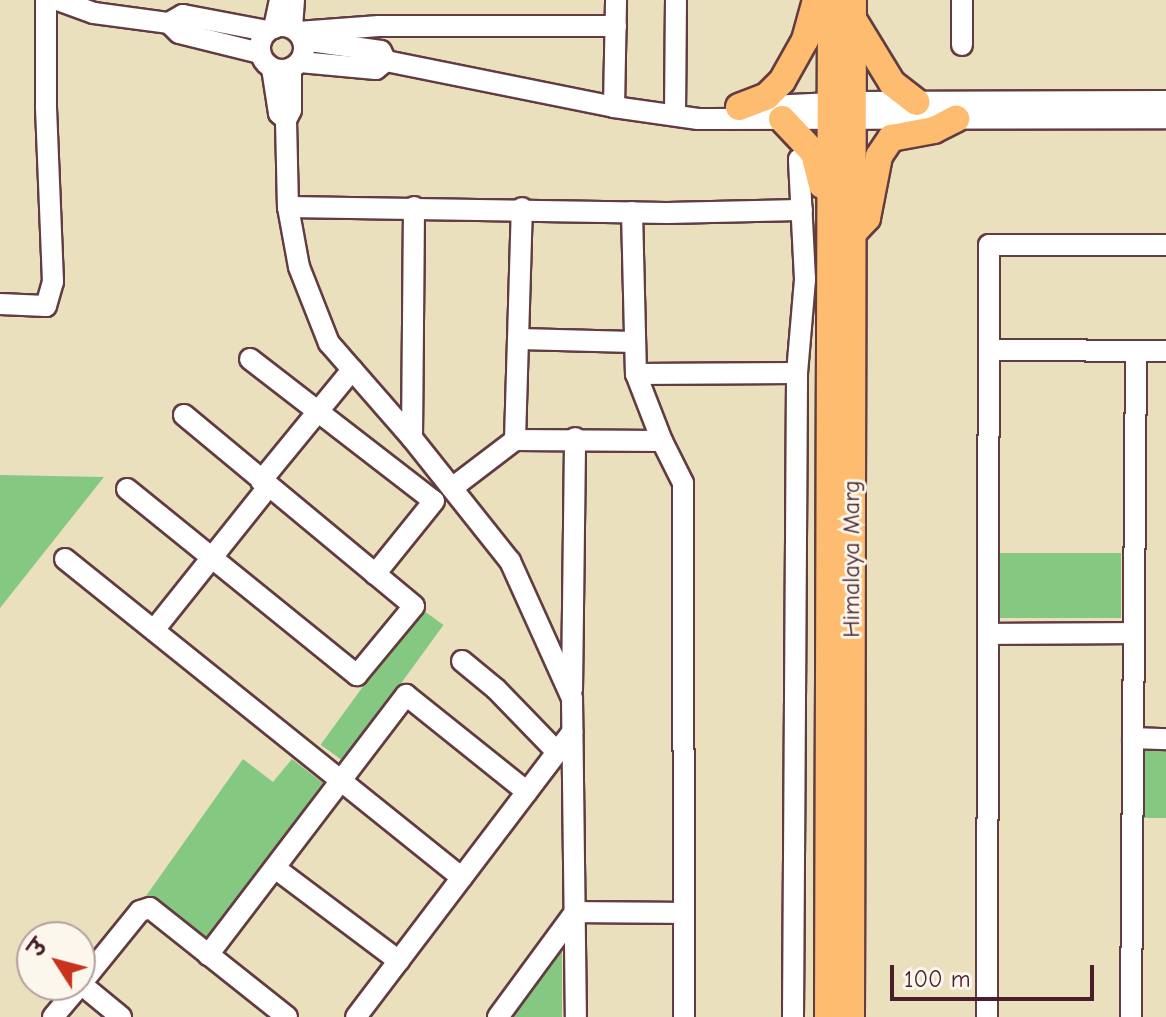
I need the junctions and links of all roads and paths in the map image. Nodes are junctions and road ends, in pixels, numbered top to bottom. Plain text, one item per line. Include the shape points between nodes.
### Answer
1 (46, 0) edge
2 (58, 0) edge
3 (280, 0) edge
4 (294, 0) edge
5 (616, 0) edge
6 (676, 0) edge
7 (816, 0) edge
8 (831, 0) edge
9 (962, 0) edge
10 (94, 6) edge
11 (853, 10) edge
12 (169, 23) junction
13 (616, 26) junction
14 (287, 32) junction
15 (962, 45) dead end
16 (386, 61) junction
17 (281, 63) junction
18 (1166, 101) edge
19 (916, 102) junction
20 (614, 107) junction
21 (739, 107) junction
22 (842, 111) junction
23 (675, 114) junction
24 (1166, 118) edge
25 (782, 119) junction
26 (956, 119) junction
27 (799, 159) dead end
28 (288, 207) junction
29 (414, 207) junction
30 (522, 208) junction
31 (802, 210) junction
32 (632, 212) junction
33 (831, 217) junction
34 (853, 233) junction
35 (1166, 245) edge
36 (818, 270) junction
37 (0, 304) edge
38 (520, 339) junction
39 (633, 342) junction
40 (989, 350) junction
41 (1136, 351) junction
42 (1166, 351) edge
43 (250, 359) dead end
44 (352, 370) junction
45 (797, 373) junction
46 (636, 374) junction
47 (317, 412) junction
48 (184, 415) dead end
49 (412, 438) junction
50 (575, 438) junction
51 (515, 440) junction
52 (662, 441) junction
53 (265, 484) junction
54 (452, 488) junction
55 (127, 489) dead end
56 (212, 558) junction
57 (65, 559) dead end
58 (375, 574) junction
59 (154, 630) junction
60 (1134, 633) junction
61 (988, 634) junction
62 (462, 661) dead end
63 (572, 698) junction
64 (572, 732) junction
65 (1133, 738) junction
66 (1166, 739) edge
67 (557, 752) junction
68 (341, 781) junction
69 (527, 792) junction
70 (275, 868) junction
71 (462, 878) junction
72 (575, 912) junction
73 (684, 913) junction
74 (208, 955) junction
75 (399, 961) junction
76 (96, 965) edge
77 (96, 997) edge
78 (66, 1001) edge
79 (53, 1017) edge
80 (121, 1017) edge
81 (287, 1017) edge
82 (356, 1017) edge
83 (498, 1017) edge
84 (576, 1017) edge
85 (684, 1017) edge
86 (793, 1017) edge
87 (828, 1017) edge
88 (851, 1017) edge
89 (987, 1017) edge
90 (1131, 1017) edge

1 - 37 street via 53,282 46,306
2 - 10 street
3 - 14 street
4 - 14 street
5 - 13 street
6 - 23 street
7 - 21 main road via 805,40 782,81 767,96
8 - 22 main road, Himalaya Marg
9 - 15 street
10 - 12 street
11 - 19 main road via 892,83
11 - 22 main road, Himalaya Marg
12 - 14 street via 183,15
12 - 17 street via 179,33
13 - 14 street via 379,26
13 - 20 street
14 - 16 street via 381,51
14 - 17 street
14 - 17 street via 261,41
16 - 17 street via 376,69
16 - 20 street
17 - 28 street via 291,110 286,120
18 - 19 street
19 - 22 street
20 - 23 street
21 - 22 street
21 - 23 street
22 - 25 street
22 - 26 street
22 - 33 main road, Himalaya Marg
22 - 34 main road, Himalaya Marg
23 - 25 street
24 - 26 street
25 - 33 main road via 814,153
26 - 34 main road via 934,130 891,138 879,156 867,218
27 - 31 street
28 - 29 street
28 - 44 street via 299,267 329,343
29 - 30 street
29 - 49 street
30 - 32 street
30 - 38 street
31 - 32 street
31 - 36 street
32 - 39 street
33 - 36 main road, Himalaya Marg
34 - 88 main road, Himalaya Marg
35 - 40 street via 989,245
36 - 45 street
36 - 87 main road, Himalaya Marg
38 - 39 street
38 - 51 street
39 - 46 street
40 - 41 street
40 - 61 street
41 - 42 street
41 - 60 street
43 - 47 street
44 - 47 street
44 - 49 street
45 - 46 street
45 - 86 street
46 - 52 street
47 - 53 street
47 - 58 street via 434,501
48 - 53 street
49 - 54 street
50 - 51 street
50 - 52 street
50 - 63 street
51 - 54 street
52 - 73 street via 683,483
53 - 56 street
53 - 58 street
54 - 63 street via 510,561
55 - 56 street
56 - 58 street via 357,675 414,606
56 - 59 street
57 - 59 street
59 - 68 street
60 - 61 street
60 - 65 street
61 - 89 street
62 - 67 street
63 - 64 street
64 - 67 street
64 - 72 street
65 - 66 street
65 - 90 street
67 - 69 street
68 - 69 street via 406,695
68 - 70 street
68 - 71 street
69 - 71 street
70 - 74 street
70 - 75 street
71 - 75 street
72 - 73 street
72 - 83 street
72 - 84 street
73 - 85 street
74 - 76 street via 145,907
74 - 81 street
75 - 82 street
77 - 80 street
78 - 79 street

